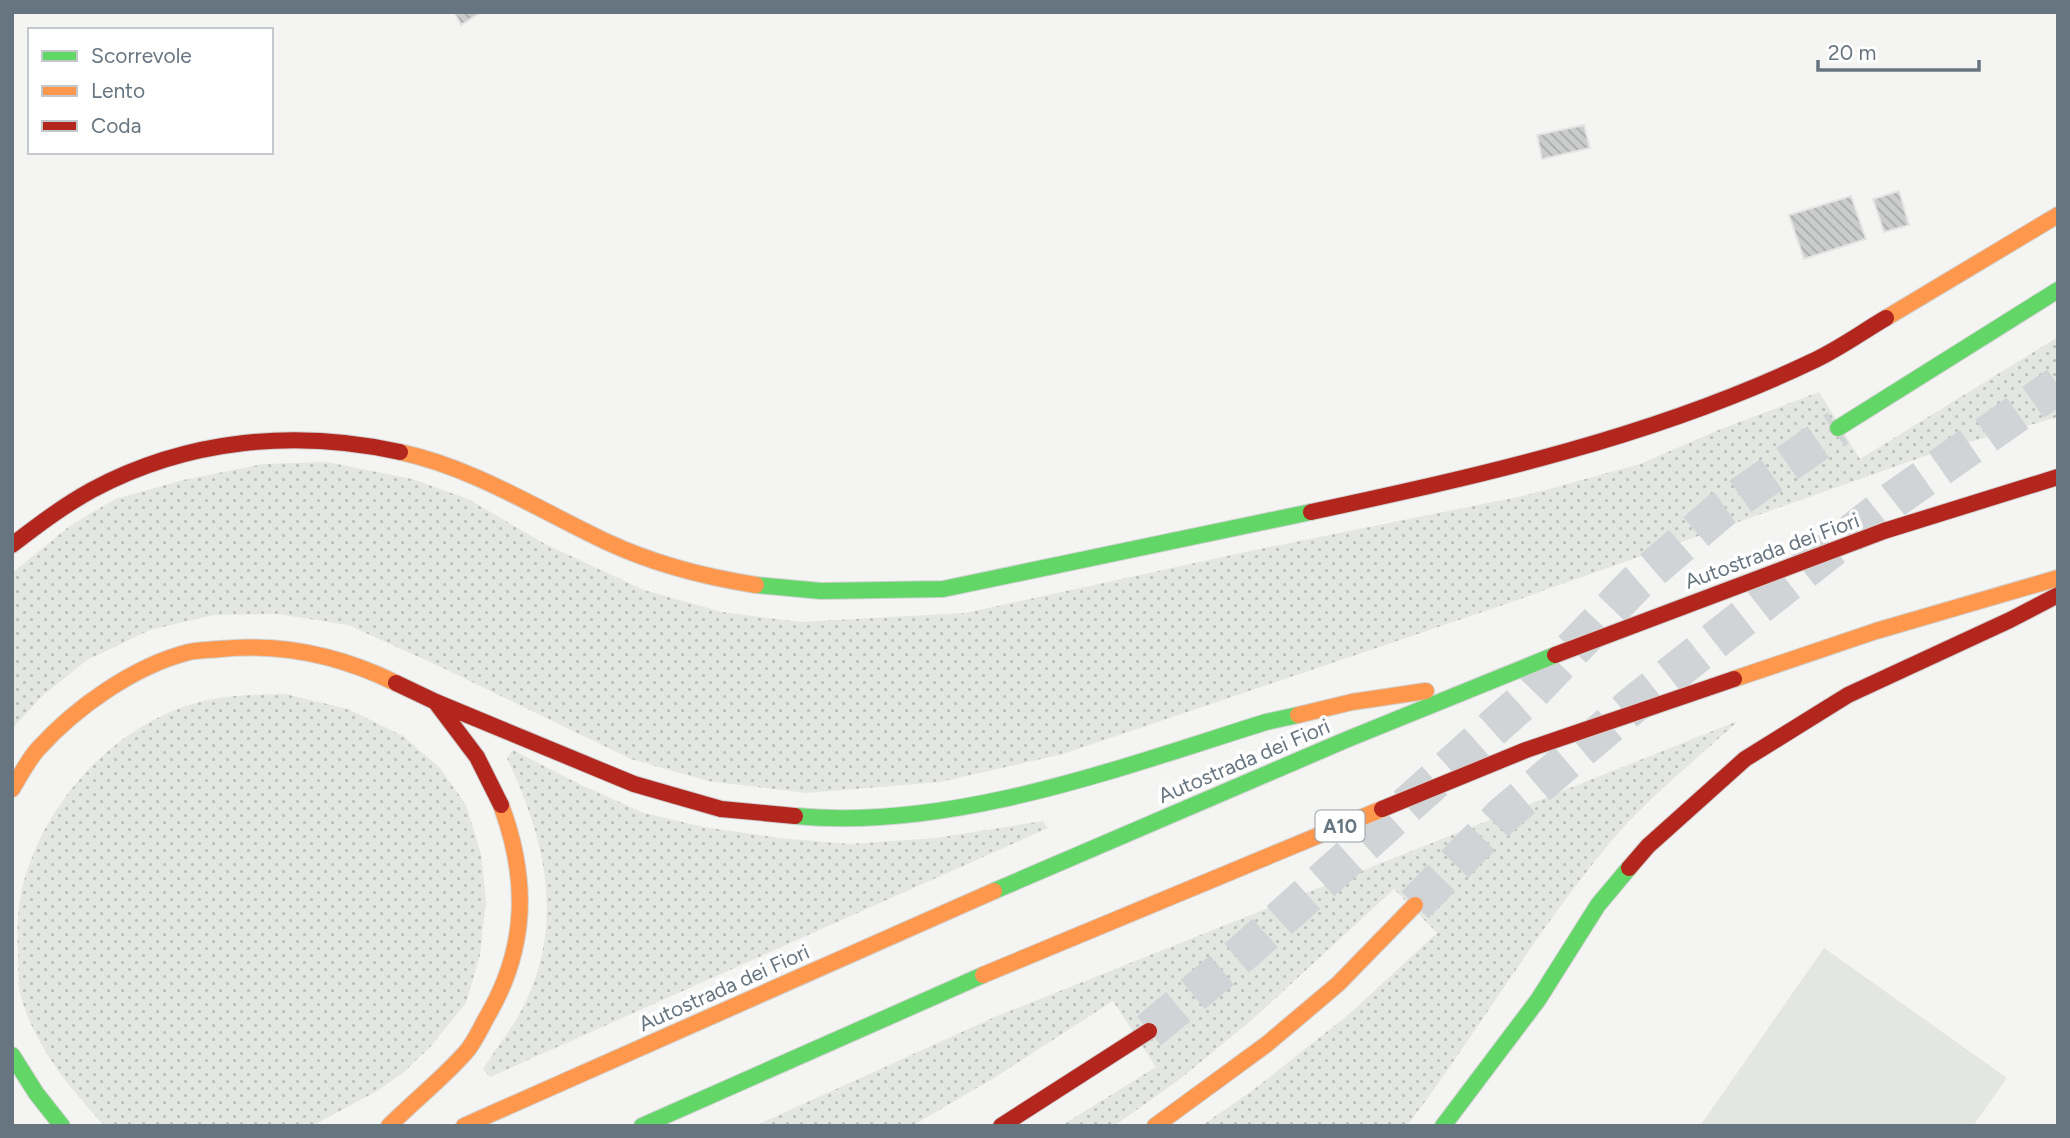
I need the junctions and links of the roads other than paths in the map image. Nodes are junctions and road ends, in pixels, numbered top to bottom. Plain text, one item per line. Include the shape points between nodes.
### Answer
1 (2058, 215) edge
2 (2058, 290) edge
3 (1838, 428) tunnel mouth
4 (2058, 477) edge
5 (12, 544) edge
6 (2058, 578) edge
7 (2058, 596) edge
8 (1491, 681) junction
9 (436, 702) junction
10 (12, 789) edge
11 (1415, 905) tunnel mouth
12 (1149, 1031) tunnel mouth
13 (12, 1055) edge
14 (62, 1126) edge
15 (388, 1126) edge
16 (464, 1126) edge
17 (642, 1126) edge
18 (1001, 1126) edge
19 (1155, 1126) edge
20 (1443, 1126) edge

1 - 5 highway via 1816,360 1721,402 1594,445 1451,482 943,589 782,591 702,575 619,547 451,467 397,450 329,440 260,439 187,451 117,476 44,518
2 - 3 highway
4 - 8 highway, Autostrada dei Fiori via 1888,530
6 - 17 highway, A10 via 1875,631 1526,750 1021,958
7 - 20 highway via 1848,695 1736,767 1648,846 1598,905 1538,1000
8 - 9 highway via 1352,702 1266,722 1066,784 903,817 815,818 721,808 634,784
8 - 16 highway, Autostrada dei Fiori via 1327,747
9 - 10 highway via 369,670 316,654 253,646 189,652 128,676 86,704 37,750
9 - 15 highway via 477,757 502,806 517,854 522,906 514,956 498,998 468,1050
11 - 19 highway via 1338,984 1267,1044
12 - 18 highway
13 - 14 highway

